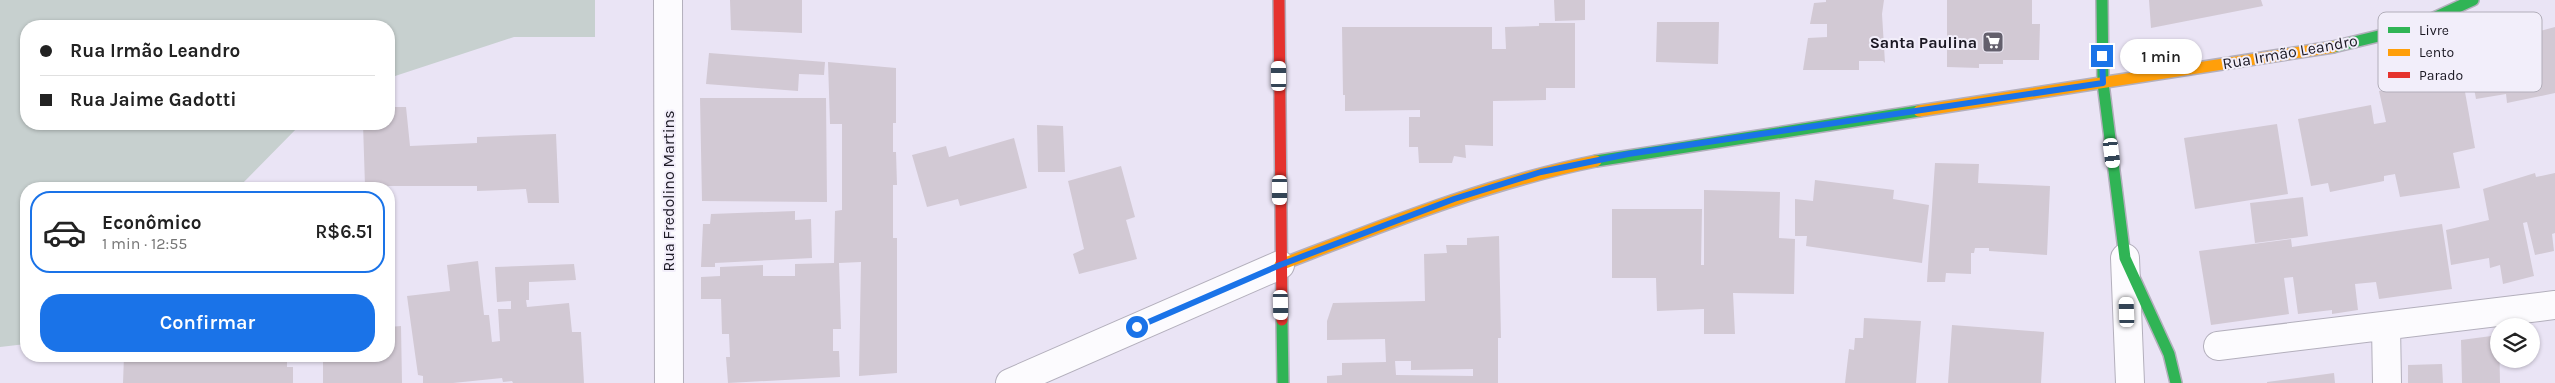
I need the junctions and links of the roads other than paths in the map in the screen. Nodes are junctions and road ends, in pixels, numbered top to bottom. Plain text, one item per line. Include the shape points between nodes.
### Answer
1 (668, 0) edge
2 (1279, 0) edge
3 (2102, 0) edge
4 (2472, 0) edge
5 (2446, 12) edge
6 (2378, 36) edge
7 (2103, 83) junction
8 (2125, 258) junction
9 (1280, 265) junction
10 (2555, 305) edge
11 (2386, 326) junction
12 (2218, 346) dead end
13 (669, 383) edge
14 (1010, 383) edge
15 (1283, 383) edge
16 (2130, 383) edge
17 (2176, 383) edge
18 (2387, 383) edge

1 - 13 street, Rua Fredolino Martins
2 - 9 street
3 - 7 street
4 - 5 street, Rua Irmão Leandro
6 - 7 street, Rua Irmão Leandro via 2343,45
7 - 8 street
7 - 9 street, Rua Irmão Leandro via 1628,154 1541,172 1454,199
8 - 16 street
8 - 17 street via 2169,354
9 - 14 street, Rua Irmão Leandro
9 - 15 street
10 - 11 street
11 - 12 street
11 - 18 street

